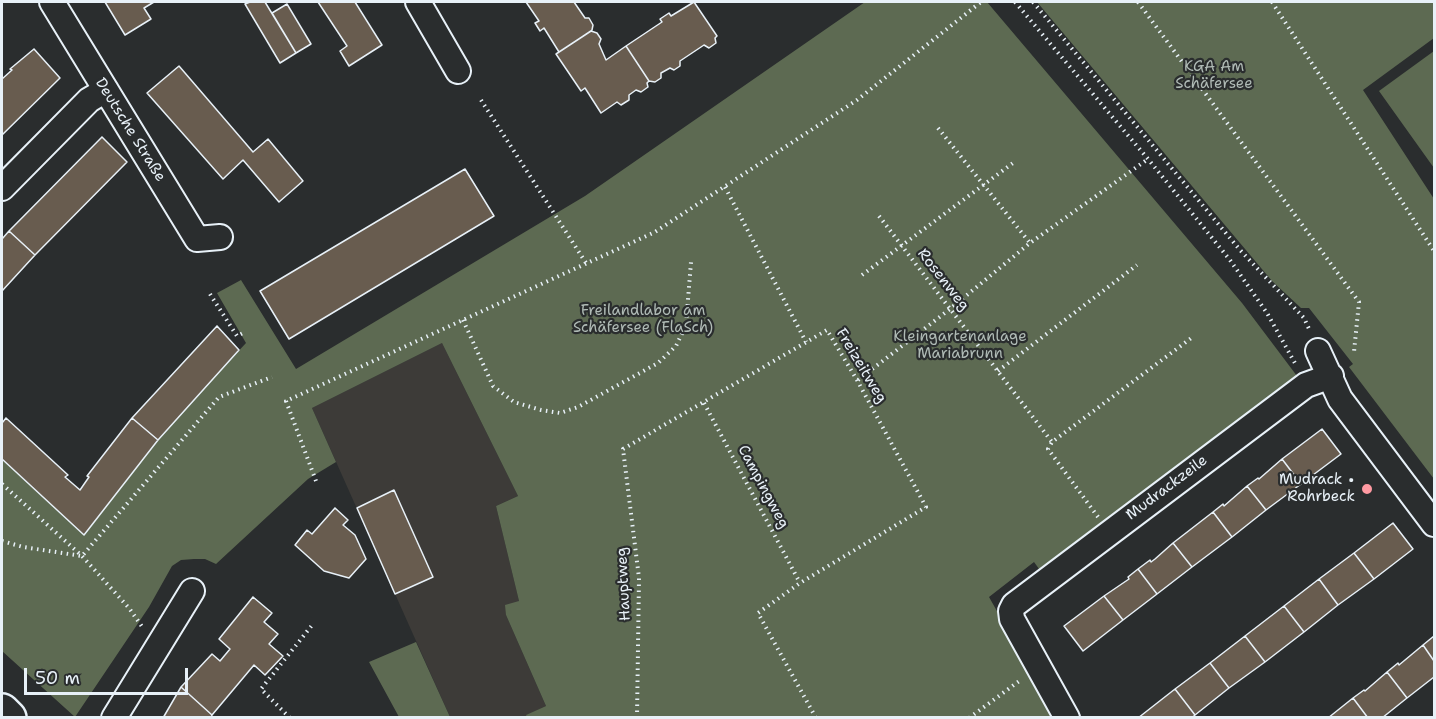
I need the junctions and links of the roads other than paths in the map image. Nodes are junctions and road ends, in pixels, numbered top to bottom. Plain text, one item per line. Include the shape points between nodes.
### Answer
1 (52, 2) edge
2 (418, 2) edge
3 (458, 71) dead end
4 (106, 90) junction
5 (2, 188) edge
6 (219, 237) dead end
7 (1318, 351) road end
8 (1331, 376) junction
9 (1434, 524) edge
10 (192, 591) dead end
11 (2, 711) edge
12 (9, 717) edge
13 (114, 717) edge
14 (1067, 717) edge

1 - 4 street, Deutsche Straße
2 - 3 street
4 - 5 street via 89,100
4 - 6 street, Deutsche Straße via 197,239
7 - 8 street
8 - 9 street via 1340,399
8 - 14 street, Mudrackzeile via 1305,385 1014,605 1012,619
10 - 13 street
11 - 12 main road

